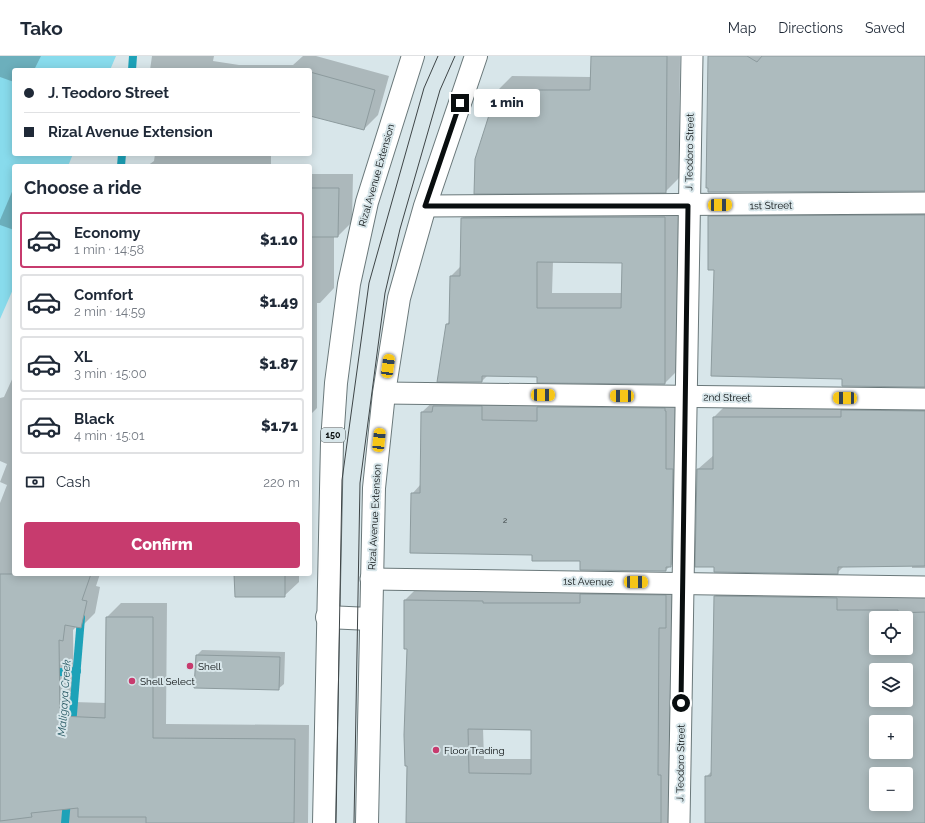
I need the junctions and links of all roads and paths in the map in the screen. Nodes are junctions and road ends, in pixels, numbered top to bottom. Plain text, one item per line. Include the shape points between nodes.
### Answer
1 (412, 56) edge
2 (476, 56) edge
3 (692, 56) edge
4 (925, 203) edge
5 (425, 206) junction
6 (688, 206) junction
7 (384, 393) junction
8 (685, 396) junction
9 (925, 399) edge
10 (371, 579) junction
11 (682, 582) junction
12 (925, 587) edge
13 (327, 617) junction
14 (370, 619) junction
15 (324, 823) edge
16 (367, 823) edge
17 (679, 823) edge

1 - 13 main road, Rizal Avenue Extension / 150 via 366,202 349,284 336,383 332,442
2 - 5 main road, Rizal Avenue Extension
3 - 6 street, J. Teodoro Street
4 - 6 street, 1st Street
5 - 6 street, 1st Street
5 - 7 main road, Rizal Avenue Extension via 398,298
6 - 8 street, J. Teodoro Street
7 - 8 street, 2nd Street
7 - 10 main road, Rizal Avenue Extension via 374,488
8 - 9 street, 2nd Street
8 - 11 street, J. Teodoro Street
10 - 11 street, 1st Avenue
10 - 14 main road, Rizal Avenue Extension
11 - 12 street, 1st Avenue
11 - 17 street, J. Teodoro Street
13 - 14 main road
13 - 15 main road, Rizal Avenue Extension / 150
14 - 16 main road, Rizal Avenue Extension

